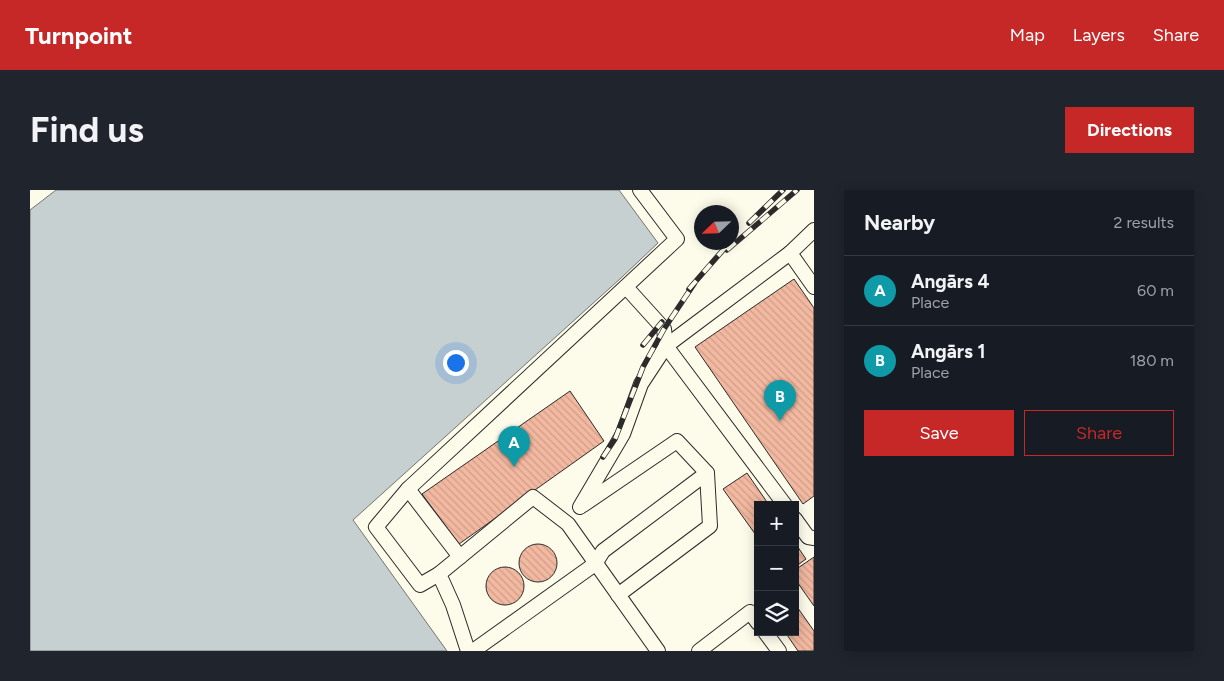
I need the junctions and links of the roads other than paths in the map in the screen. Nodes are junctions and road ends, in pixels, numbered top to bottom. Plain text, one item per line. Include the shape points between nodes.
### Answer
1 (640, 190) edge
2 (814, 230) edge
3 (790, 253) junction
4 (626, 287) junction
5 (814, 287) edge
6 (666, 346) junction
7 (707, 473) junction
8 (408, 489) junction
9 (782, 501) edge
10 (580, 507) junction
11 (568, 524) junction
12 (799, 524) edge
13 (814, 538) edge
14 (460, 557) junction
15 (595, 564) junction
16 (439, 574) junction
17 (618, 595) junction
18 (754, 617) edge
19 (768, 636) edge
20 (468, 651) edge
21 (473, 651) edge
22 (658, 651) edge
23 (699, 651) edge
24 (779, 651) edge

1 - 4 lane via 677,239
2 - 3 lane
3 - 5 lane
3 - 6 lane
4 - 6 lane via 664,329
4 - 8 lane
6 - 9 lane
6 - 10 lane via 641,384 623,434
7 - 10 lane via 677,441
7 - 15 lane via 603,551
7 - 17 lane via 710,526
8 - 14 lane
8 - 16 lane via 376,526 420,585
10 - 11 lane
11 - 14 lane via 533,497
11 - 15 lane
12 - 13 lane via 808,536
14 - 16 lane
15 - 17 lane
15 - 21 lane
16 - 20 lane
17 - 22 lane
18 - 23 lane via 750,612
19 - 24 lane

